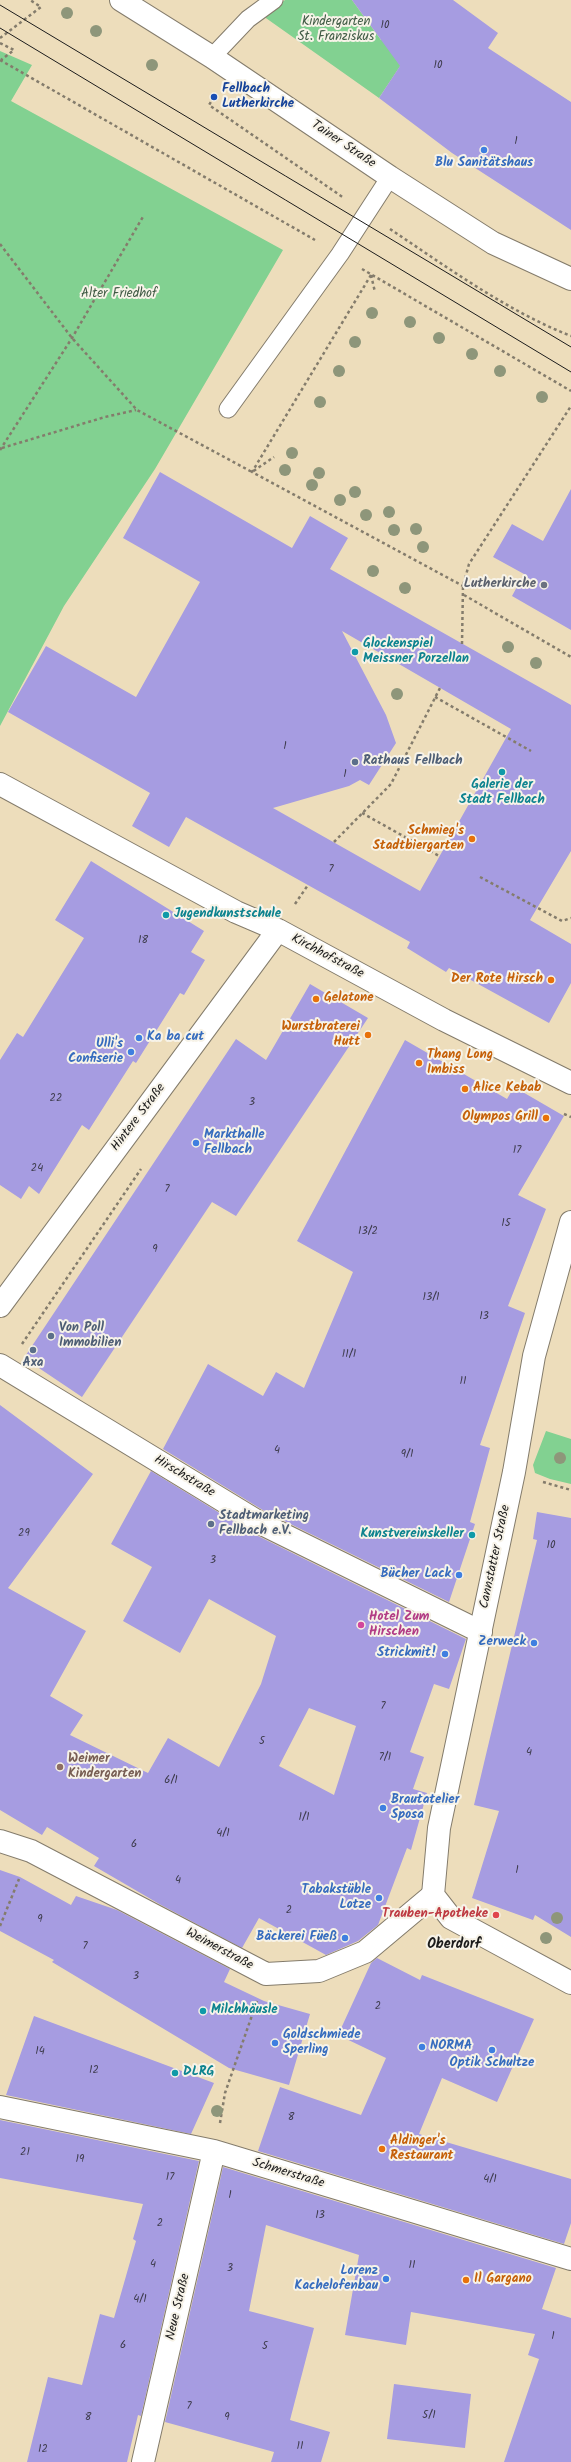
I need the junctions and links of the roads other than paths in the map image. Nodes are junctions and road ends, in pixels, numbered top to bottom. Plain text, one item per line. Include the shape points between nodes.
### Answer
1 (121, 0) edge
2 (274, 0) edge
3 (212, 57) junction
4 (390, 177) junction
5 (538, 265) junction
6 (571, 268) edge
7 (571, 279) edge
8 (228, 409) dead end
9 (0, 784) edge
10 (278, 930) junction
11 (571, 1083) edge
12 (570, 1230) edge
13 (3, 1296) edge
14 (0, 1365) edge
15 (481, 1632) junction
16 (0, 1841) edge
17 (433, 1895) junction
18 (571, 1983) edge
19 (0, 2107) edge
20 (214, 2151) junction
21 (571, 2259) edge
22 (143, 2462) edge

1 - 3 street, Tainer Straße
2 - 3 lane via 248,19
3 - 4 street, Tainer Straße
4 - 5 street, Tainer Straße via 493,243
4 - 8 lane via 340,254
5 - 6 street
5 - 7 street, Tainer Straße
9 - 10 street, Kirchhofstraße via 236,912
10 - 11 street, Kirchhofstraße via 444,1020
10 - 13 street, Hintere Straße
12 - 15 street, Cannstatter Straße via 534,1356
14 - 15 street, Hirschstraße via 260,1523
15 - 17 street, Cannstatter Straße via 439,1828
16 - 17 street, Weimerstraße via 31,1851 266,1974 319,1971 365,1952
17 - 18 street via 451,1918
19 - 20 street, Schmerstraße
20 - 21 street, Schmerstraße
20 - 22 street, Neue Straße

